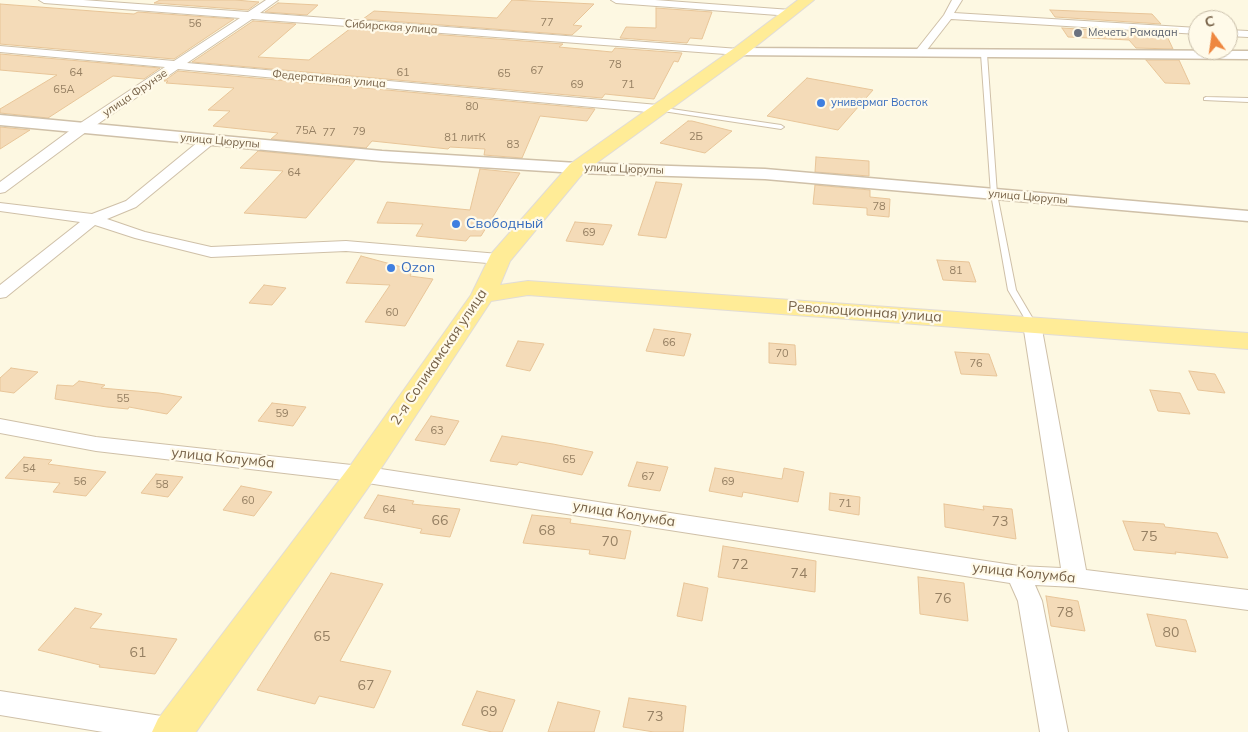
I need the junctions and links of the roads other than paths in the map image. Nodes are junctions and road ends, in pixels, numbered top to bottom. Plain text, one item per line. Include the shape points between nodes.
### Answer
1 (44, 0) edge
2 (273, 0) edge
3 (616, 0) edge
4 (807, 0) edge
5 (957, 0) edge
6 (792, 13) junction
7 (948, 16) junction
8 (248, 17) junction
9 (1188, 30) edge
10 (0, 49) edge
11 (739, 52) junction
12 (919, 53) junction
13 (984, 54) junction
14 (1248, 55) edge
15 (176, 65) junction
16 (1206, 99) dead end
17 (1248, 100) edge
18 (658, 109) junction
19 (0, 120) edge
20 (781, 127) dead end
21 (81, 129) junction
22 (209, 140) junction
23 (577, 168) junction
24 (0, 189) edge
25 (994, 194) junction
26 (0, 207) edge
27 (1248, 216) edge
28 (93, 219) junction
29 (499, 260) junction
30 (0, 293) edge
31 (483, 295) junction
32 (1032, 324) junction
33 (1248, 342) edge
34 (0, 426) edge
35 (361, 474) junction
36 (1019, 575) junction
37 (1075, 578) junction
38 (1248, 600) edge
39 (0, 703) edge
40 (175, 731) edge
41 (1054, 732) edge

1 - 8 street, Сибирская улица
2 - 8 street, улица Фрунзе
3 - 6 street
4 - 6 main road, 2-я Соликамская улица
5 - 7 street
6 - 11 main road, 2-я Соликамская улица
7 - 9 street
7 - 12 street
8 - 11 street, Сибирская улица
8 - 15 street, улица Фрунзе
10 - 15 street, Федеративная улица
11 - 12 street
11 - 18 main road, 2-я Соликамская улица
12 - 13 street
13 - 14 street
13 - 25 lane
15 - 18 street, Федеративная улица
15 - 21 street, улица Фрунзе
16 - 17 lane
18 - 20 lane
18 - 23 main road, 2-я Соликамская улица
19 - 21 street, улица Цюрупы
21 - 22 street, улица Цюрупы
21 - 24 street, улица Фрунзе
22 - 23 street, улица Цюрупы via 382,156
22 - 28 street via 131,204
23 - 25 street, улица Цюрупы via 765,174
23 - 29 main road, 2-я Соликамская улица
25 - 27 street, улица Цюрупы
25 - 32 lane via 1012,290
26 - 28 street
28 - 29 street via 140,235 211,252 346,246
28 - 30 street
29 - 31 main road, 2-я Соликамская улица
31 - 32 main road, Революционная улица via 528,288
31 - 35 main road, 2-я Соликамская улица
32 - 33 main road, Революционная улица
32 - 37 street
34 - 35 street, улица Колумба via 96,444
35 - 36 street, улица Колумба
35 - 40 main road, 2-я Соликамская улица
36 - 37 street, улица Колумба
36 - 41 street via 1030,601
37 - 38 street, улица Колумба
39 - 40 street

